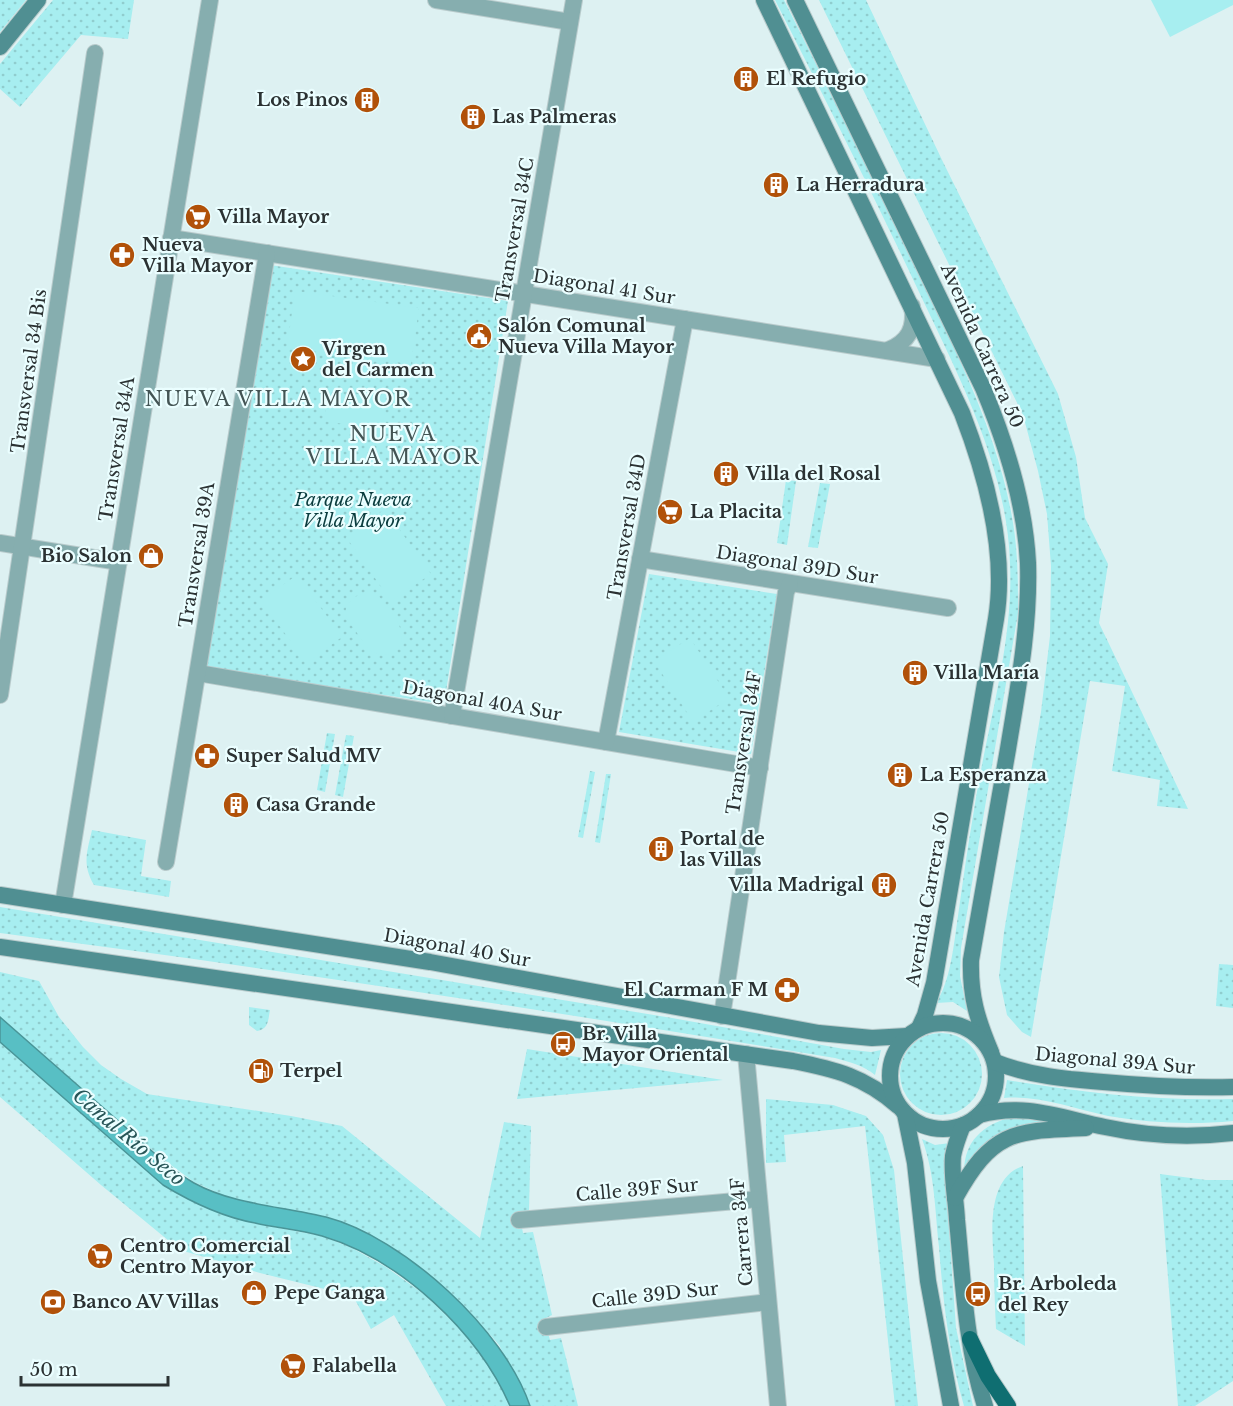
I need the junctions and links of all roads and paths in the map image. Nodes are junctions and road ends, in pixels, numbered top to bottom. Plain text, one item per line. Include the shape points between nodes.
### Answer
1 (38, 0) edge
2 (210, 0) edge
3 (436, 0) edge
4 (574, 0) edge
5 (764, 0) edge
6 (795, 0) edge
7 (570, 22) junction
8 (0, 47) edge
9 (95, 53) dead end
10 (171, 238) junction
11 (267, 253) junction
12 (524, 294) junction
13 (911, 305) junction
14 (685, 319) junction
15 (888, 350) junction
16 (938, 359) junction
17 (0, 543) edge
18 (23, 546) junction
19 (640, 560) junction
20 (119, 562) junction
21 (790, 584) junction
22 (948, 608) dead end
23 (198, 673) junction
24 (0, 695) edge
25 (452, 716) junction
26 (606, 742) junction
27 (760, 768) junction
28 (166, 862) dead end
29 (0, 895) edge
30 (63, 905) junction
31 (0, 947) edge
32 (722, 1016) junction
33 (913, 1032) junction
34 (746, 1054) junction
35 (993, 1057) junction
36 (1233, 1087) edge
37 (901, 1110) junction
38 (979, 1115) junction
39 (963, 1125) junction
40 (1106, 1127) junction
41 (1233, 1133) edge
42 (956, 1198) junction
43 (759, 1199) junction
44 (519, 1220) dead end
45 (768, 1302) junction
46 (546, 1327) dead end
47 (970, 1339) junction
48 (778, 1406) edge
49 (951, 1406) edge
50 (985, 1406) edge
51 (1008, 1406) edge

1 - 8 main road
2 - 10 street, Transversal 34A
3 - 7 street
4 - 7 street, Transversal 34C
5 - 13 main road, Avenida Carrera 50
6 - 35 main road, Avenida Carrera 50 via 983,387 1007,452 1023,524 1028,562 1026,625 971,960 977,1019
7 - 12 street, Transversal 34C
9 - 18 street, Transversal 34 Bis
10 - 11 street, Diagonal 41 Sur
10 - 20 street, Transversal 34A
11 - 12 street, Diagonal 41 Sur
11 - 23 street, Transversal 39A
12 - 14 street, Diagonal 41 Sur
12 - 25 street, Transversal 34C
13 - 15 street via 914,322 910,333 902,343
13 - 16 main road, Avenida Carrera 50
14 - 15 street, Diagonal 41 Sur
14 - 19 street, Transversal 34D
15 - 16 street, Diagonal 41 Sur
16 - 33 main road, Avenida Carrera 50 via 980,462 997,548 998,607 934,982 925,1015
17 - 18 street
18 - 20 street
18 - 24 street, Transversal 34 Bis
19 - 21 street, Diagonal 39D Sur
19 - 26 street, Transversal 34D
20 - 30 street, Transversal 34A
21 - 22 street, Diagonal 39D Sur
21 - 27 street, Transversal 34F
23 - 25 street, Diagonal 40A Sur
23 - 28 street, Transversal 39A
25 - 26 street, Diagonal 40A Sur
26 - 27 street, Diagonal 40A Sur
27 - 32 street, Transversal 34F
29 - 30 main road, Diagonal 40 Sur
30 - 32 main road, Diagonal 40 Sur via 430,962
31 - 34 main road
32 - 33 main road, Diagonal 40 Sur via 845,1036 887,1038
33 - 35 main road via 934,1023 967,1028 981,1038
33 - 37 main road via 897,1048 891,1062 891,1092
34 - 37 main road via 836,1070 870,1085
34 - 43 street, Carrera 34F
35 - 36 main road, Diagonal 39A Sur via 1011,1069 1051,1077 1152,1086
35 - 38 main road via 994,1091
37 - 39 main road via 917,1123 932,1128
37 - 49 main road via 915,1163 928,1281
38 - 39 main road
38 - 40 main road via 1029,1110
39 - 42 main road via 953,1154
40 - 41 main road via 1176,1135
40 - 42 main road via 1027,1132 1009,1138 975,1164
42 - 47 main road
43 - 44 street, Calle 39F Sur
43 - 45 street, Carrera 34F
45 - 46 street, Calle 39D Sur
45 - 48 street, Carrera 34F
47 - 50 main road
47 - 51 highway

